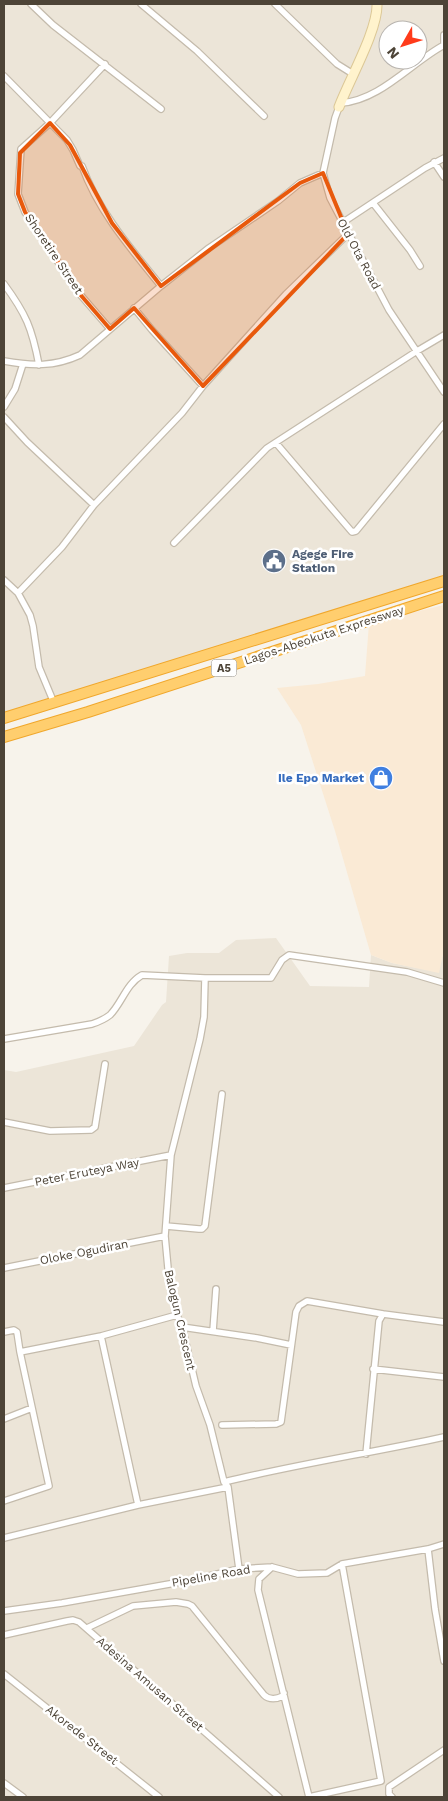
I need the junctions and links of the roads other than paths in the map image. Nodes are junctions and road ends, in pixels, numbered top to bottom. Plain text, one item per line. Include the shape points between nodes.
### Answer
1 (31, 4) edge
2 (140, 4) edge
3 (377, 4) edge
4 (277, 5) edge
5 (444, 35) edge
6 (444, 44) edge
7 (105, 64) junction
8 (353, 74) junction
9 (4, 76) edge
10 (340, 105) junction
11 (161, 109) dead end
12 (264, 116) dead end
13 (50, 123) junction
14 (444, 158) edge
15 (434, 162) junction
16 (324, 173) junction
17 (444, 177) edge
18 (373, 202) junction
19 (342, 223) junction
20 (348, 234) junction
21 (420, 266) dead end
22 (4, 284) edge
23 (161, 286) junction
24 (134, 308) junction
25 (110, 329) junction
26 (444, 336) edge
27 (418, 350) junction
28 (4, 361) edge
29 (23, 364) junction
30 (39, 365) junction
31 (203, 386) junction
32 (444, 392) edge
33 (4, 407) edge
34 (4, 417) edge
35 (444, 424) edge
36 (276, 443) junction
37 (94, 505) junction
38 (174, 544) dead end
39 (4, 580) edge
40 (444, 581) edge
41 (18, 594) junction
42 (444, 596) edge
43 (54, 703) junction
44 (4, 718) edge
45 (4, 737) edge
46 (205, 978) junction
47 (444, 983) edge
48 (4, 1039) edge
49 (104, 1064) dead end
50 (222, 1094) dead end
51 (4, 1122) edge
52 (171, 1155) junction
53 (4, 1188) edge
54 (166, 1226) junction
55 (165, 1236) junction
56 (4, 1268) edge
57 (216, 1289) dead end
58 (382, 1314) junction
59 (177, 1315) junction
60 (444, 1322) edge
61 (182, 1327) junction
62 (213, 1331) junction
63 (4, 1332) edge
64 (101, 1336) junction
65 (290, 1345) junction
66 (20, 1352) junction
67 (373, 1369) junction
68 (444, 1377) edge
69 (32, 1408) junction
70 (4, 1419) edge
71 (222, 1425) dead end
72 (444, 1437) edge
73 (366, 1454) junction
74 (226, 1484) junction
75 (4, 1501) edge
76 (138, 1505) junction
77 (4, 1538) edge
78 (444, 1544) edge
79 (428, 1549) junction
80 (342, 1564) junction
81 (272, 1567) junction
82 (239, 1569) junction
83 (4, 1611) edge
84 (87, 1628) junction
85 (4, 1635) edge
86 (444, 1661) edge
87 (4, 1674) edge
88 (284, 1693) junction
89 (444, 1750) edge
90 (4, 1783) edge
91 (23, 1797) edge
92 (159, 1797) edge
93 (279, 1797) edge
94 (309, 1797) edge
95 (392, 1797) edge

1 - 7 street
2 - 12 street via 197,51
3 - 8 street, Old Ota Road via 369,37
4 - 8 street via 320,49
5 - 6 street
6 - 10 street via 370,96
7 - 11 street
7 - 13 street, Shoretire Street
8 - 10 street, Old Ota Road
9 - 13 street
10 - 16 street, Old Ota Road
13 - 23 street via 67,140 112,223
13 - 25 street, Shoretire Street via 21,149 18,194 32,224 78,292
14 - 15 street
15 - 17 street
15 - 18 street
16 - 19 street, Old Ota Road via 330,198
16 - 23 street via 300,184
18 - 19 street
18 - 21 street
19 - 20 street, Old Ota Road
20 - 27 street, Old Ota Road via 389,310
20 - 31 street via 286,294
22 - 30 street via 27,318
23 - 24 street
24 - 25 street
24 - 31 street
25 - 30 street via 87,350 67,361
26 - 27 street
27 - 32 street, Old Ota Road
27 - 36 street
28 - 29 street
29 - 30 street
29 - 33 street via 15,389
31 - 37 street
34 - 37 street
35 - 36 street via 352,532
36 - 38 street via 260,455
37 - 41 street via 62,548
39 - 41 street
40 - 43 highway, Lagos-Abeokuta Expressway / A5
41 - 43 street via 30,615 39,667
42 - 45 highway, Lagos-Abeokuta Expressway / A5
43 - 44 highway, Lagos-Abeokuta Expressway / A5
46 - 47 street via 271,978 289,955 388,968
46 - 48 street via 142,975 134,980 103,1020
46 - 52 street, Balogun Crescent via 200,1039
49 - 51 street via 95,1127 91,1130 50,1131
50 - 54 street via 205,1226 198,1230
52 - 53 street, Peter Eruteya Way
52 - 54 street, Balogun Crescent
54 - 55 street, Balogun Crescent
55 - 56 street, Oloke Ogudiran
55 - 59 street, Balogun Crescent
57 - 62 street
58 - 60 street
58 - 65 street via 303,1302 296,1312
58 - 67 street
59 - 61 street, Balogun Crescent
59 - 64 street
61 - 62 street
61 - 74 street, Balogun Crescent
62 - 65 street
63 - 66 street via 17,1332
64 - 66 street
64 - 76 street
65 - 71 street via 280,1422
66 - 69 street
67 - 68 street
67 - 73 street
69 - 70 street
69 - 75 street via 49,1486
72 - 73 street
73 - 74 street via 281,1468
74 - 76 street
74 - 82 street, Balogun Crescent
76 - 77 street
78 - 79 street, Pipeline Road
79 - 80 street, Pipeline Road
79 - 86 street
80 - 81 street, Pipeline Road via 327,1572 308,1575
80 - 94 street via 381,1781
81 - 82 street, Pipeline Road
81 - 88 street via 259,1579 258,1590
82 - 83 street, Pipeline Road via 192,1580
84 - 85 street, Adesina Amusan Street via 74,1620
84 - 88 street via 133,1606 188,1604 264,1696 277,1698
84 - 93 street, Adesina Amusan Street
87 - 92 street, Akorede Street
88 - 94 street
89 - 95 street via 389,1787
90 - 91 street

